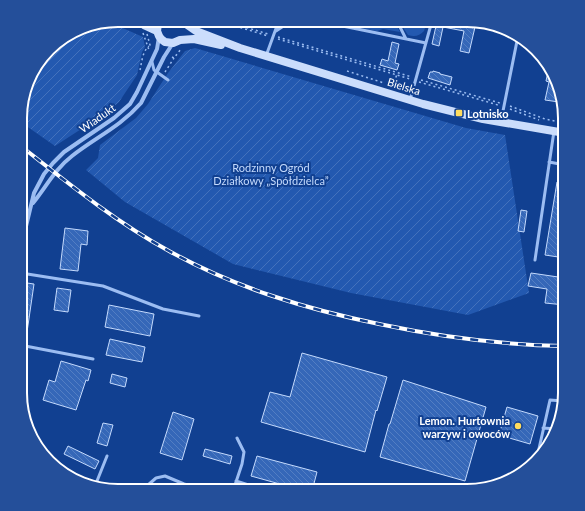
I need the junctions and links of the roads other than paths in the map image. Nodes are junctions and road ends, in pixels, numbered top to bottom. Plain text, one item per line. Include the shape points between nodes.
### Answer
1 (185, 27) edge
2 (190, 27) edge
3 (277, 27) edge
4 (282, 27) edge
5 (347, 27) edge
6 (400, 27) edge
7 (430, 27) edge
8 (158, 30) edge
9 (276, 31) junction
10 (406, 39) junction
11 (177, 42) junction
12 (517, 42) edge
13 (426, 43) junction
14 (240, 48) junction
15 (266, 56) junction
16 (152, 61) junction
17 (156, 72) junction
18 (168, 80) dead end
19 (410, 100) junction
20 (503, 122) junction
21 (556, 128) joint
22 (549, 162) junction
23 (558, 164) edge
24 (31, 205) junction
25 (27, 222) edge
26 (535, 260) dead end
27 (27, 273) edge
28 (199, 316) dead end
29 (27, 346) edge
30 (93, 359) dead end
31 (558, 401) edge
32 (543, 428) junction
33 (551, 429) edge
34 (237, 438) dead end
35 (539, 448) edge
36 (107, 456) dead end
37 (97, 481) edge
38 (236, 481) junction
39 (149, 484) edge
40 (184, 484) edge
41 (235, 484) edge
42 (245, 484) edge

1 - 11 main road, Bielska via 184,34
2 - 14 main road, Bielska
3 - 9 lane
4 - 9 lane
5 - 10 lane
6 - 10 lane
7 - 13 lane
8 - 11 main road, Bielska via 165,42
8 - 16 street, Wiadukt via 157,49
9 - 15 lane
10 - 13 lane
11 - 14 main road, Bielska via 194,39
11 - 17 street, Wiadukt via 164,57
12 - 20 lane
13 - 19 lane
14 - 15 main road, Bielska
15 - 19 main road, Bielska
16 - 17 lane
16 - 24 street, Wiadukt via 130,104 68,149 54,163 38,184
17 - 18 lane
17 - 24 street, Wiadukt via 136,109 117,126 63,164
19 - 20 main road, Bielska
20 - 21 main road, Bielska
21 - 22 lane
22 - 23 lane
22 - 26 lane
24 - 25 street, Wiadukt
27 - 28 lane via 103,286 163,309
29 - 30 lane
31 - 32 lane via 550,400
32 - 33 lane
32 - 35 lane
34 - 38 lane via 244,452
36 - 37 lane
38 - 41 lane
38 - 42 lane
39 - 40 lane via 156,478 165,476

